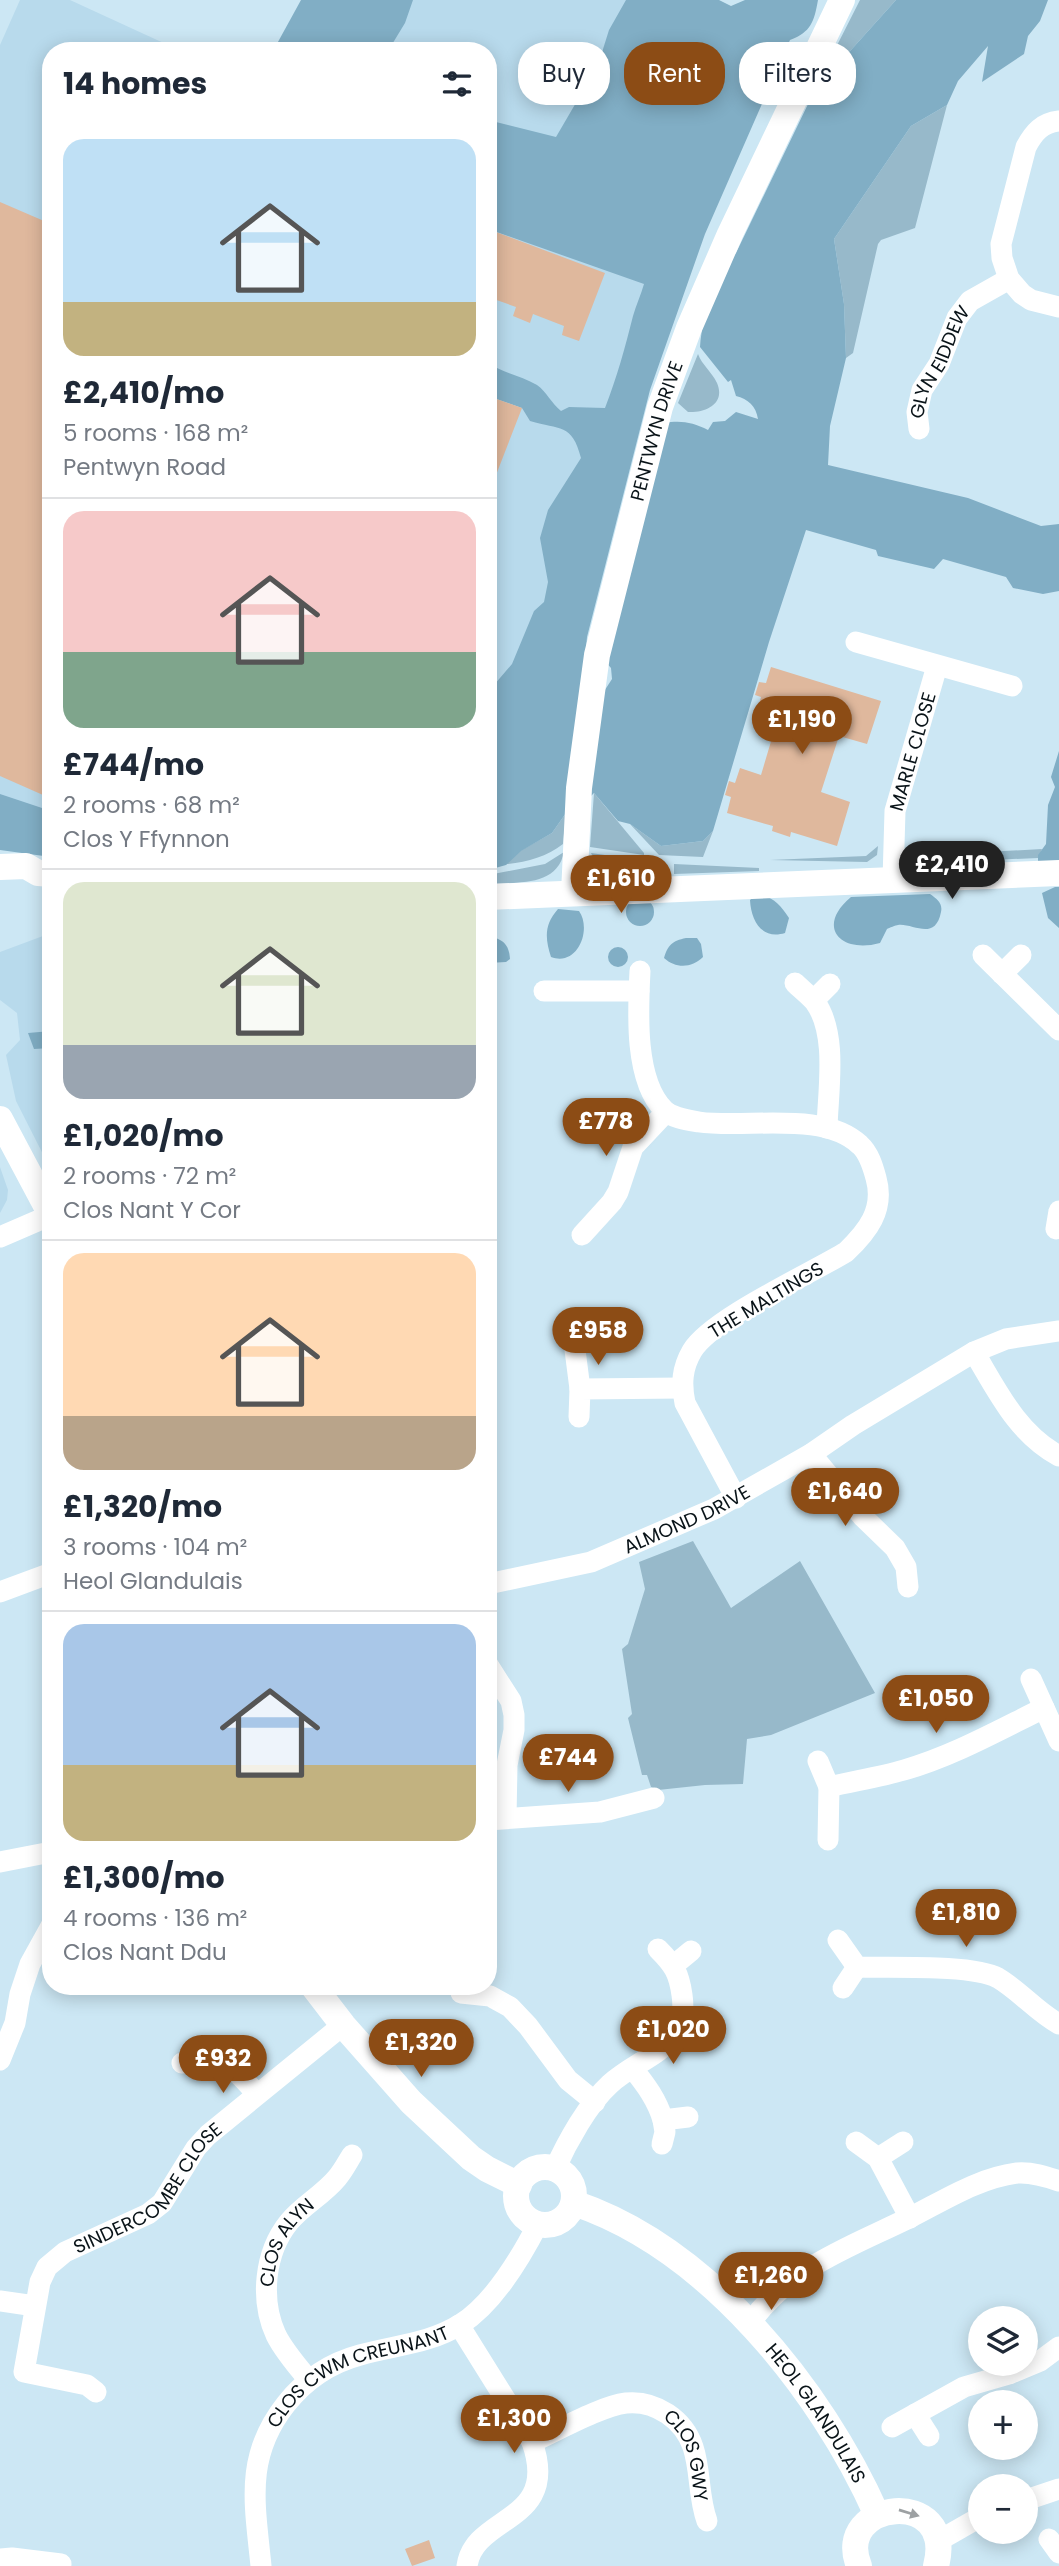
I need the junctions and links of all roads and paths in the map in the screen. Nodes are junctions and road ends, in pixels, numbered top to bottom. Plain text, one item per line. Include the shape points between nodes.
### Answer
1 (842, 0) edge
2 (1059, 121) edge
3 (1009, 279) junction
4 (1059, 307) edge
5 (919, 429) dead end
6 (856, 642) dead end
7 (937, 666) junction
8 (1012, 686) dead end
9 (0, 867) edge
10 (42, 873) edge
11 (1059, 873) edge
12 (42, 874) edge
13 (893, 880) junction
14 (0, 885) edge
15 (574, 893) junction
16 (497, 897) edge
17 (983, 955) dead end
18 (1021, 955) dead end
19 (1002, 974) junction
20 (794, 982) dead end
21 (830, 984) dead end
22 (544, 990) dead end
23 (814, 1000) junction
24 (1059, 1030) edge
25 (666, 1112) junction
26 (0, 1119) edge
27 (827, 1128) junction
28 (42, 1198) edge
29 (42, 1219) edge
30 (582, 1234) dead end
31 (0, 1237) edge
32 (1059, 1331) edge
33 (575, 1350) dead end
34 (974, 1352) junction
35 (681, 1388) junction
36 (580, 1390) junction
37 (579, 1417) dead end
38 (811, 1454) junction
39 (1059, 1456) edge
40 (736, 1498) junction
41 (42, 1576) edge
42 (497, 1582) edge
43 (908, 1587) dead end
44 (0, 1592) edge
45 (497, 1679) edge
46 (1031, 1679) dead end
47 (1044, 1708) junction
48 (1059, 1741) edge
49 (818, 1761) dead end
50 (829, 1787) junction
51 (654, 1798) dead end
52 (497, 1819) edge
53 (828, 1840) dead end
54 (42, 1854) edge
55 (0, 1862) edge
56 (838, 1940) dead end
57 (42, 1942) edge
58 (658, 1949) dead end
59 (691, 1951) dead end
60 (674, 1965) junction
61 (857, 1967) junction
62 (843, 1988) dead end
63 (10, 1991) edge
64 (497, 1992) edge
65 (320, 1995) edge
66 (1059, 2024) edge
67 (343, 2025) junction
68 (0, 2060) edge
69 (183, 2063) dead end
70 (633, 2069) junction
71 (257, 2094) junction
72 (595, 2102) junction
73 (688, 2117) dead end
74 (663, 2120) junction
75 (856, 2142) dead end
76 (903, 2142) dead end
77 (662, 2144) dead end
78 (352, 2155) dead end
79 (878, 2158) junction
80 (555, 2169) junction
81 (1059, 2181) edge
82 (519, 2185) junction
83 (574, 2203) junction
84 (910, 2217) junction
85 (538, 2224) junction
86 (0, 2301) edge
87 (35, 2306) junction
88 (750, 2323) junction
89 (459, 2325) junction
90 (1059, 2347) edge
91 (309, 2379) junction
92 (96, 2392) dead end
93 (915, 2414) junction
94 (892, 2427) dead end
95 (929, 2436) dead end
96 (532, 2442) junction
97 (1059, 2489) edge
98 (1038, 2496) edge
99 (877, 2515) junction
100 (707, 2521) dead end
101 (968, 2527) edge
102 (937, 2553) edge
103 (0, 2559) edge
104 (1059, 2562) edge
105 (61, 2564) edge
106 (261, 2566) edge
107 (467, 2566) edge
108 (859, 2566) edge
109 (1054, 2566) edge

1 - 15 street, PENTWYN DRIVE via 725,245 660,407 597,655 579,788
2 - 3 street via 1041,126 1026,147 1001,244
3 - 4 street via 1022,295
3 - 5 street, GLYN EIDDEW via 971,301 957,318 939,364 922,390
6 - 7 street, MARLE CLOSE
7 - 8 street, MARLE CLOSE
7 - 13 street, MARLE CLOSE via 895,811
9 - 10 street via 26,866
11 - 13 street
12 - 14 street
13 - 15 street
15 - 16 street
17 - 19 street
18 - 19 street
19 - 24 street
20 - 23 street
21 - 23 street
22 - 25 street via 639,981 645,1080
23 - 27 street via 827,1025 829,1043
25 - 27 street, THE MALTINGS via 708,1123
25 - 30 street via 633,1147 612,1202
26 - 28 street
27 - 35 street, THE MALTINGS via 861,1146 872,1164 878,1185 874,1220 846,1252 704,1336 687,1360
29 - 31 street
32 - 34 street, ALMOND DRIVE via 1006,1339
33 - 36 street
34 - 38 street, ALMOND DRIVE
34 - 39 street via 1012,1417
35 - 36 street
35 - 40 street via 688,1414
36 - 37 street
38 - 40 street, ALMOND DRIVE
38 - 43 street via 895,1548 906,1567
40 - 42 street, ALMOND DRIVE via 591,1562
41 - 44 street
45 - 52 street via 511,1701 514,1730
46 - 47 street
47 - 48 street
47 - 50 street via 906,1769
49 - 50 street
50 - 53 street
51 - 52 street via 600,1812
54 - 55 street
56 - 61 street
57 - 63 street
58 - 60 street
59 - 60 street
60 - 70 street via 684,2008 679,2031
61 - 62 street
61 - 66 street via 970,1970 995,1976
63 - 68 street via 15,2023
64 - 72 street via 568,2080
65 - 67 street
67 - 71 street, SINDERCOMBE CLOSE
67 - 82 street via 411,2102 471,2158
69 - 71 street via 206,2060 232,2067
70 - 72 street via 610,2084
70 - 74 street
71 - 87 street, SINDERCOMBE CLOSE via 196,2148 162,2203 55,2259 40,2282
72 - 80 street
73 - 74 street
74 - 77 street
75 - 79 street
76 - 79 street
78 - 91 street, CLOS ALYN via 336,2179 288,2224 270,2261 266,2290 270,2318 285,2349
79 - 84 street
80 - 82 street via 530,2171
80 - 83 street via 568,2178
81 - 84 street via 1018,2173 988,2180
82 - 85 street via 516,2196 522,2214
83 - 85 street via 557,2222
83 - 88 street, HEOL GLANDULAIS via 604,2213 652,2241
84 - 88 street via 824,2257
85 - 89 street, CLOS CWM CREUNANT via 503,2281 478,2311
86 - 87 street
87 - 92 street, SINDERCOMBE CLOSE via 24,2372 87,2385
88 - 99 street, HEOL GLANDULAIS via 813,2400
89 - 91 street, CLOS CWM CREUNANT via 416,2343 358,2355
89 - 96 street
90 - 93 street via 1040,2361 964,2387
91 - 106 street, CLOS CWM CREUNANT via 275,2418 259,2450 255,2504
93 - 94 street
93 - 95 street
96 - 100 street, CLOS GWY via 611,2407 642,2403 657,2408 674,2417 687,2432
96 - 107 street via 538,2475 534,2493 526,2505 471,2549
97 - 98 street
99 -> 102 street via 914,2513 925,2519 933,2529
99 - 108 street via 859,2535
101 - 102 street
103 - 105 street
104 - 109 street

